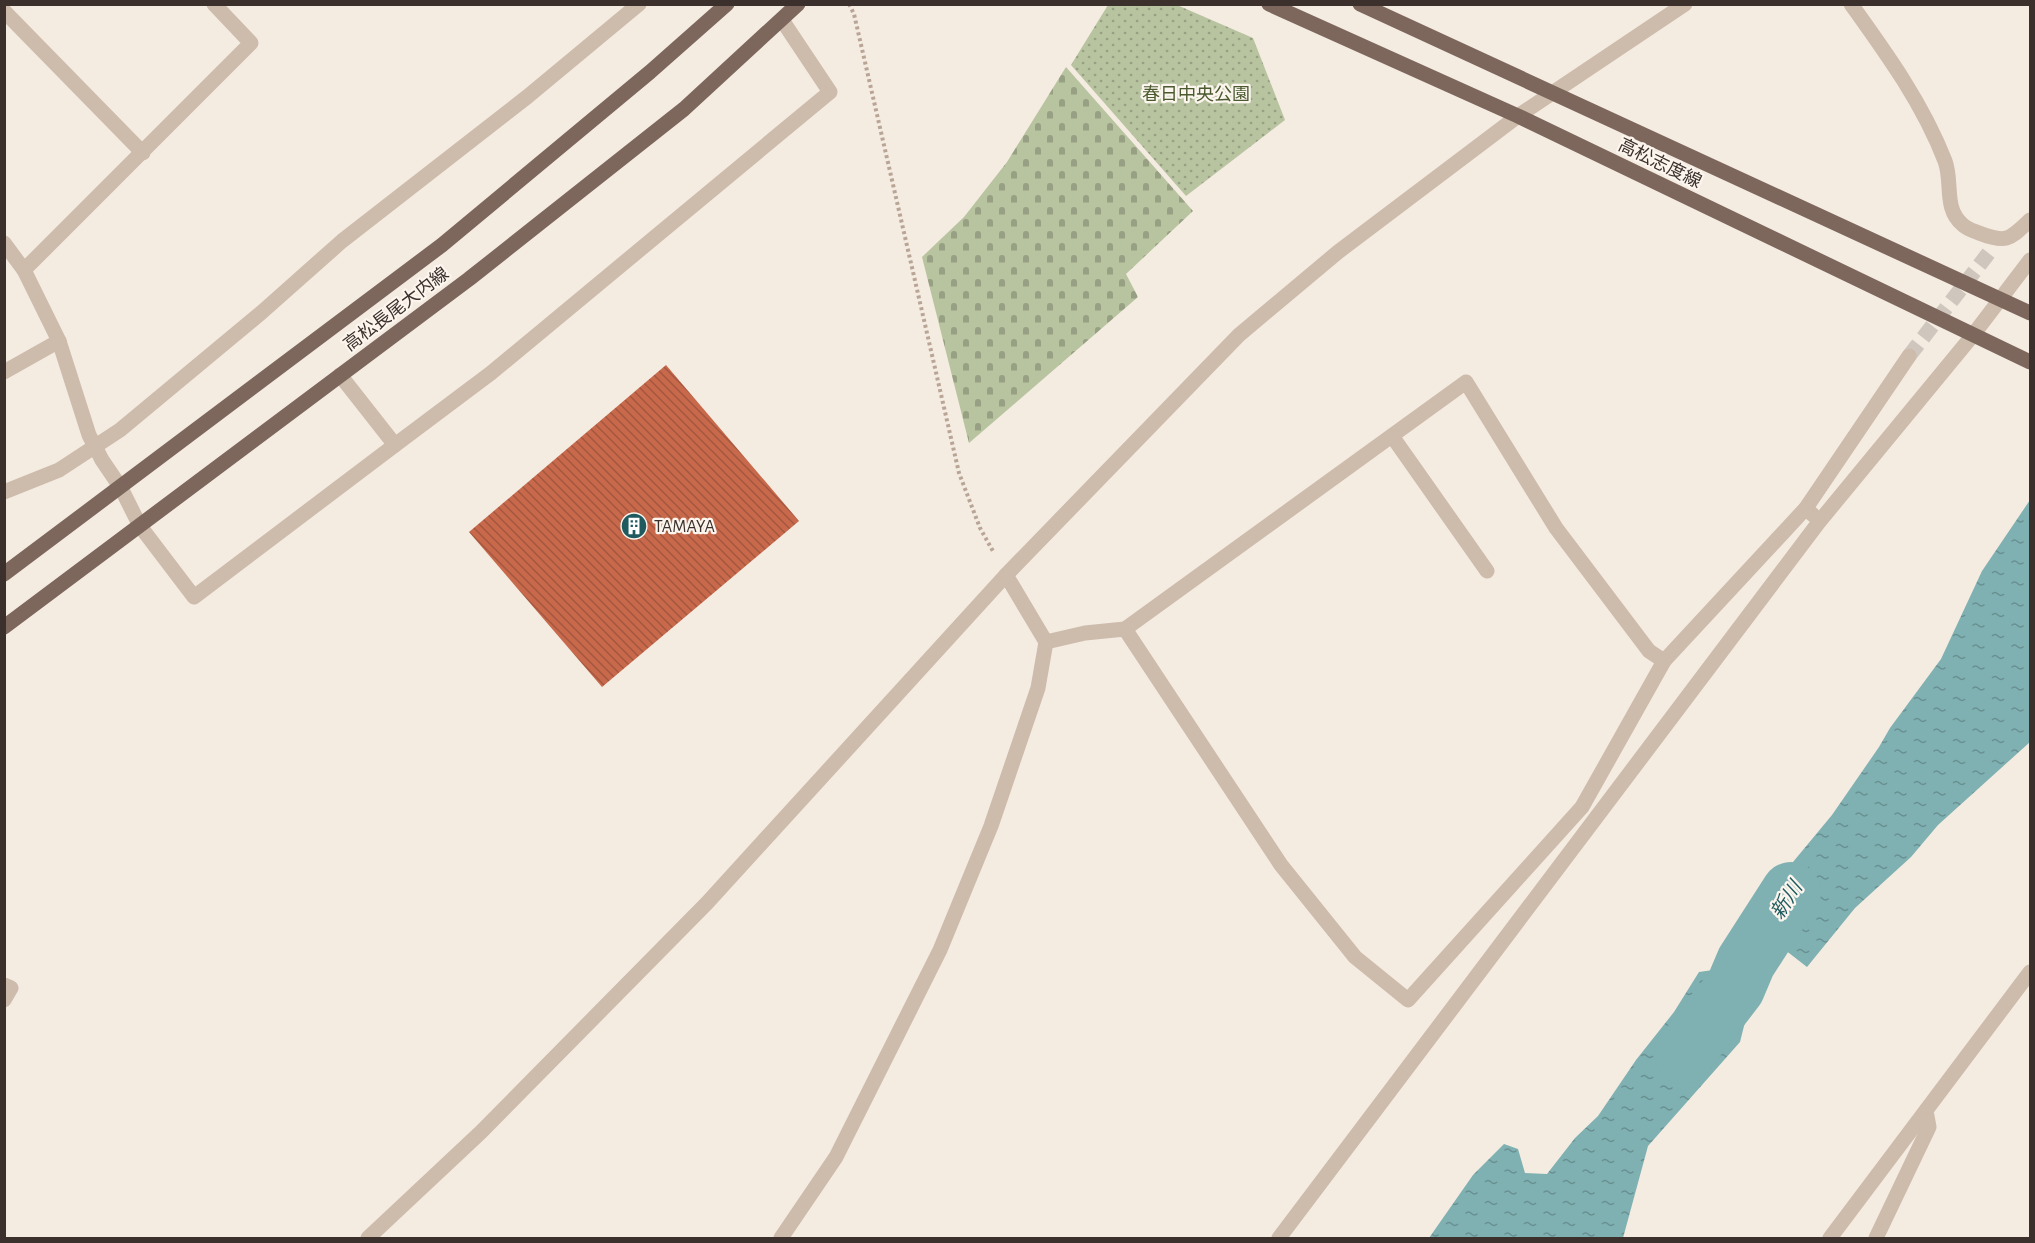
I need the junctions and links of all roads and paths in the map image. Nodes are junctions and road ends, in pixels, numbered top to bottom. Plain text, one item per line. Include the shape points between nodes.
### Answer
1 (214, 4) edge
2 (639, 4) edge
3 (727, 4) edge
4 (798, 4) edge
5 (849, 4) edge
6 (1269, 4) edge
7 (1360, 4) edge
8 (1685, 4) edge
9 (1851, 4) edge
10 (4, 11) edge
11 (782, 20) junction
12 (1554, 93) junction
13 (1518, 116) junction
14 (143, 153) junction
15 (2031, 220) edge
16 (4, 243) edge
17 (2031, 260) edge
18 (24, 270) junction
19 (2006, 301) junction
20 (2031, 313) edge
21 (1978, 338) junction
22 (59, 341) junction
23 (1909, 356) tunnel mouth
24 (2031, 362) edge
25 (4, 372) edge
26 (340, 375) junction
27 (1392, 436) junction
28 (395, 445) junction
29 (95, 446) junction
30 (121, 488) junction
31 (4, 492) edge
32 (1806, 508) junction
33 (1819, 522) junction
34 (140, 526) junction
35 (1487, 570) dead end
36 (4, 574) edge
37 (1006, 575) junction
38 (4, 627) edge
39 (1125, 629) junction
40 (1046, 642) junction
41 (1664, 662) junction
42 (2031, 972) edge
43 (4, 986) edge
44 (4, 1000) edge
45 (1926, 1112) junction
46 (369, 1239) edge
47 (781, 1239) edge
48 (1279, 1239) edge
49 (1830, 1239) edge
50 (1876, 1239) edge

1 - 14 street via 251,43
2 - 29 street via 342,241 120,430
3 - 30 main road, 高松長尾大内線 via 442,245
4 - 11 main road, 高松長尾大内線
5 - 37 path via 959,473 980,528
6 - 13 main road, 高松志度線
7 - 12 main road, 高松志度線
8 - 12 street
9 - 15 street via 1902,76 1936,141 1946,164 1949,198 1963,226 1994,245 2013,236
10 - 14 street
11 - 26 main road, 高松長尾大内線 via 684,109
11 - 28 street via 830,92 491,373
12 - 13 street
12 - 19 main road, 高松志度線
13 - 21 main road, 高松志度線
13 - 37 street via 1338,252 1239,335
14 - 18 street
16 - 18 street
17 - 19 street
18 - 22 street
19 - 20 main road, 高松志度線
19 - 21 street
21 - 24 main road, 高松志度線
21 - 33 street
22 - 25 street
22 - 29 street
23 - 32 street
26 - 28 street
26 - 34 main road, 高松長尾大内線
27 - 35 street
27 - 39 street
27 - 41 street via 1466,382 1556,528 1649,651
28 - 34 street via 194,597
29 - 30 street
29 - 31 street via 59,470
30 - 34 street
30 - 36 main road, 高松長尾大内線
32 - 33 street
32 - 41 street
33 - 48 street
34 - 38 main road, 高松長尾大内線
37 - 40 street
37 - 46 street via 707,903 481,1132
39 - 40 street
39 - 41 street via 1281,865 1355,957 1408,1000 1582,807
40 - 47 street via 1038,688 991,826 940,950 836,1157
42 - 45 street
43 - 44 street via 11,988
45 - 49 street
45 - 50 street via 1929,1127

